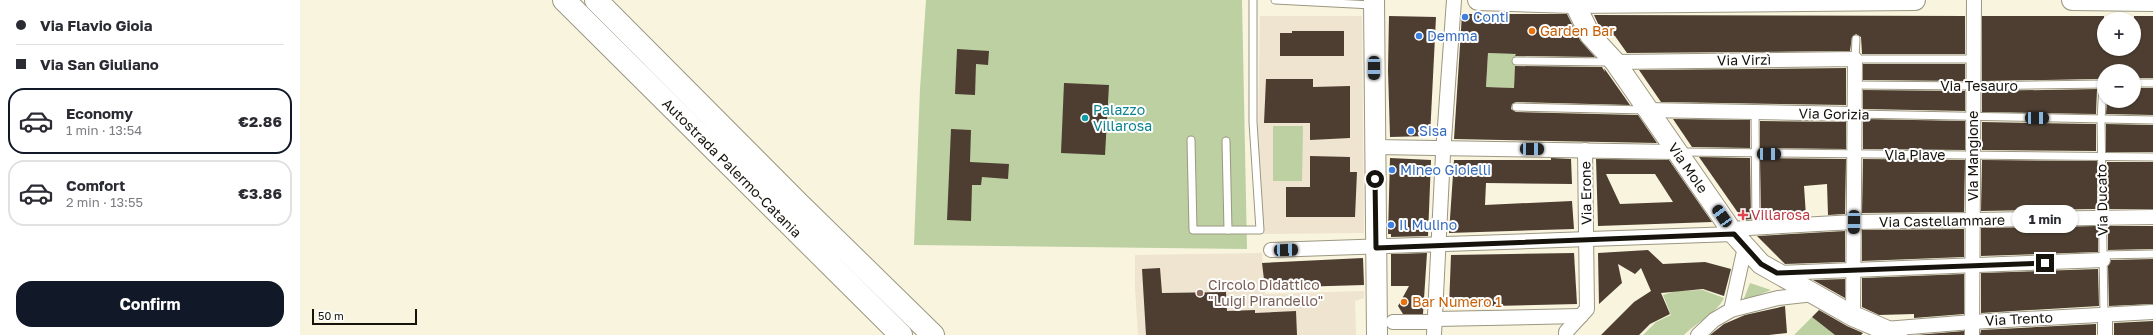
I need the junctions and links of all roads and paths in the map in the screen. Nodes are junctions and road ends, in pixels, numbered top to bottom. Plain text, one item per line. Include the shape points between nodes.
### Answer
1 (564, 0) edge
2 (596, 0) edge
3 (1253, 0) edge
4 (1275, 0) edge
5 (1454, 0) edge
6 (1478, 0) edge
7 (1875, 0) edge
8 (1915, 0) edge
9 (1974, 0) edge
10 (2072, 0) edge
11 (2153, 0) edge
12 (1510, 1) edge
13 (1574, 1) edge
14 (1736, 1) edge
15 (1374, 3) edge
16 (1856, 39) dead end
17 (1855, 59) junction
18 (1973, 59) junction
19 (1516, 61) dead end
20 (1615, 62) junction
21 (2153, 83) edge
22 (2097, 84) edge
23 (2141, 84) edge
24 (1855, 85) junction
25 (1973, 86) junction
26 (1516, 107) dead end
27 (2102, 108) edge
28 (1647, 110) junction
29 (1755, 113) junction
30 (1855, 114) junction
31 (1973, 117) junction
32 (2101, 120) junction
33 (2153, 120) edge
34 (1191, 140) dead end
35 (1226, 141) dead end
36 (1375, 147) junction
37 (1444, 148) junction
38 (1585, 150) junction
39 (1676, 152) junction
40 (1754, 154) junction
41 (1855, 155) junction
42 (1974, 156) junction
43 (2101, 157) junction
44 (2153, 157) edge
45 (2153, 217) edge
46 (2101, 219) junction
47 (1973, 221) junction
48 (1854, 222) junction
49 (1756, 228) junction
50 (1228, 230) junction
51 (1737, 237) junction
52 (1586, 240) junction
53 (1439, 245) junction
54 (1376, 248) junction
55 (1271, 250) dead end
56 (2153, 254) edge
57 (2103, 258) junction
58 (1973, 266) junction
59 (1854, 271) junction
60 (1777, 273) junction
61 (1814, 294) junction
62 (1731, 310) junction
63 (1584, 312) junction
64 (2153, 312) edge
65 (2104, 315) junction
66 (1853, 316) junction
67 (1392, 322) dead end
68 (1435, 325) edge
69 (1972, 328) edge
70 (1882, 331) edge
71 (901, 335) edge
72 (932, 335) edge
73 (1376, 335) edge
74 (1566, 335) edge
75 (1698, 335) edge
76 (2105, 335) edge

1 - 71 highway, Autostrada Palermo-Catania
2 - 72 highway, Autostrada Palermo-Catania
3 - 50 lane via 1253,122 1260,230
4 - 15 lane
5 - 37 street
6 - 12 street
7 - 8 street
7 - 14 street
9 - 18 street, Via Mangione
10 - 11 street
12 - 13 street
13 - 14 street
13 - 20 street, Via Mole via 1590,34
15 - 36 street
16 - 17 lane
17 - 18 lane, Via Virzì
17 - 20 street, Via Virzì
17 - 24 street
18 - 25 street, Via Mangione
19 - 20 lane, Via Virzì
20 - 28 street, Via Mole
21 - 23 lane
22 - 25 lane, Via Tesauro
24 - 25 lane, Via Tesauro
24 - 30 street
25 - 31 street, Via Mangione
26 - 28 lane, Via Gorizia
27 - 32 lane, Via Ducato
28 - 29 street, Via Gorizia
28 - 39 street, Via Mole
29 - 30 street, Via Gorizia
29 - 40 lane
30 - 31 lane, Via Gorizia
30 - 41 street
31 - 32 lane, Via Gorizia
31 - 42 street, Via Mangione
32 - 33 lane, Via Gorizia
32 - 43 lane, Via Ducato
34 - 50 lane via 1193,230
35 - 50 lane
36 - 37 street
36 - 54 street
37 - 38 street
37 - 53 street
38 - 39 street
38 - 52 street, Via Erone
39 - 40 lane, Via Piave
39 - 51 street, Via Mole
40 - 41 lane, Via Piave
40 - 49 lane
41 - 42 lane, Via Piave
41 - 48 street
42 - 43 lane, Via Piave
42 - 47 street, Via Mangione
43 - 44 lane, Via Piave
43 - 46 lane, Via Ducato
45 - 46 street, Via Castellammare
46 - 47 street, Via Castellammare
46 - 57 lane, Via Ducato
47 - 48 street, Via Castellammare
47 - 58 street, Via Mangione
48 - 49 street, Via Castellammare
48 - 59 street
49 - 51 street, Via Castellammare
51 - 52 street, Via Castellammare
51 - 60 street, Via Mole via 1761,264
51 - 62 street
52 - 53 street, Via Castellammare
52 - 63 street, Via Erone
53 - 54 street, Via Castellammare
53 - 68 street
54 - 55 street, Via Castellammare
54 - 73 street
56 - 57 lane
57 - 58 street
57 - 65 lane, Via Ducato
58 - 59 street
58 - 69 street, Via Mangione
59 - 60 street
59 - 66 street
60 - 61 street, Via Mole
61 - 62 street via 1778,298
61 - 66 street, Via Mole
62 - 75 street via 1714,320
63 - 68 street
63 - 74 street
64 - 65 street, Via Trento
65 - 69 street, Via Trento
65 - 76 street, Via Ducato
66 - 70 street, Via Mole
67 - 68 street
69 - 70 street, Via Trento

